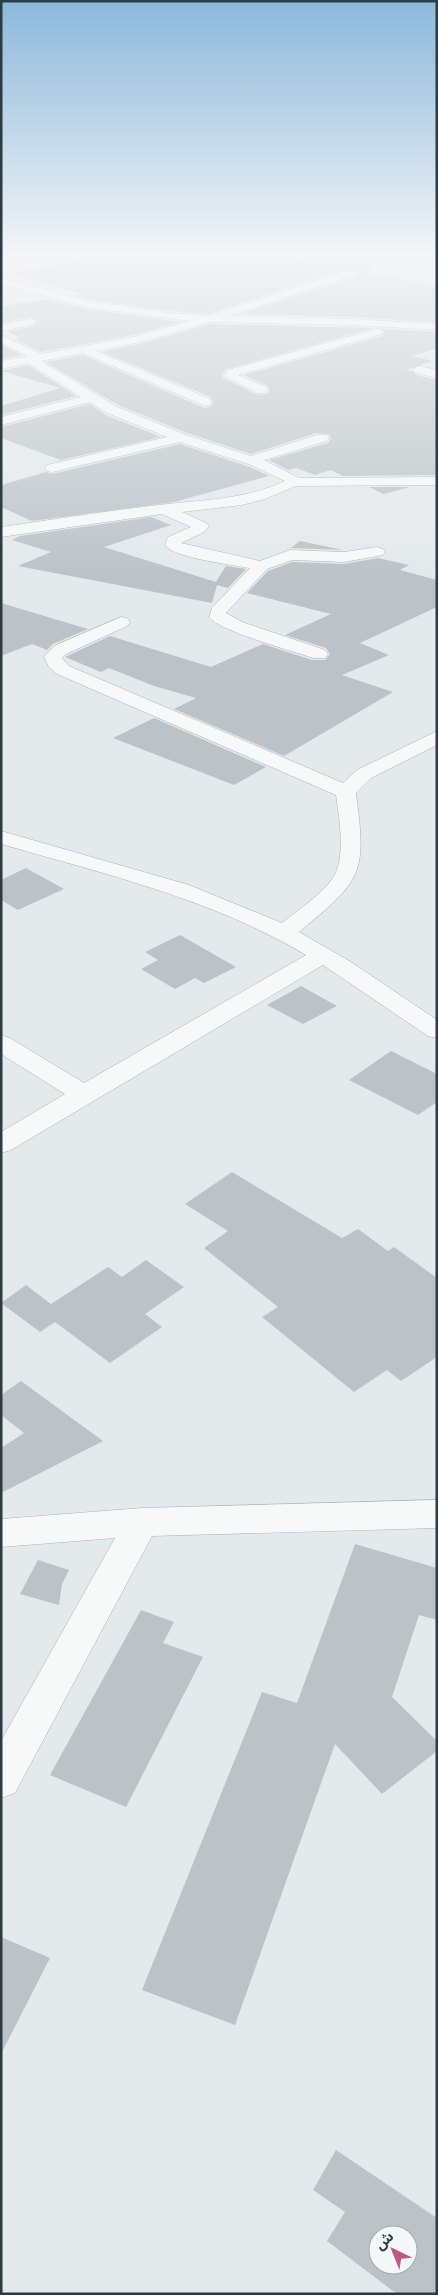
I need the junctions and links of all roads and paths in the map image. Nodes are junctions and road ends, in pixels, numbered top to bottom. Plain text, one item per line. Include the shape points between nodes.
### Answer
1 (18, 362) edge
2 (40, 362) edge
3 (113, 362) edge
4 (270, 362) edge
5 (1, 365) edge
6 (420, 370) dead end
7 (437, 374) edge
8 (262, 390) dead end
9 (91, 398) junction
10 (205, 402) dead end
11 (1, 421) edge
12 (181, 438) junction
13 (322, 438) dead end
14 (256, 462) junction
15 (52, 468) dead end
16 (437, 481) edge
17 (294, 482) junction
18 (163, 509) junction
19 (1, 532) edge
20 (377, 552) dead end
21 (262, 566) junction
22 (121, 622) dead end
23 (319, 654) dead end
24 (437, 737) edge
25 (346, 792) junction
26 (1, 836) edge
27 (284, 933) junction
28 (323, 956) junction
29 (437, 1031) edge
30 (1, 1043) edge
31 (84, 1094) junction
32 (1, 1144) edge
33 (437, 1514) edge
34 (142, 1522) junction
35 (1, 1533) edge
36 (1, 1780) edge

1 - 5 street
2 - 9 street
3 - 10 street
4 - 8 street via 230,376
6 - 7 street
9 - 11 street
9 - 12 street
12 - 14 street
12 - 15 street
13 - 14 street via 264,454
14 - 17 street
16 - 17 street
17 - 18 street via 243,500
18 - 19 street
18 - 21 street via 201,526 173,540 173,545
20 - 21 street via 344,557 290,554
21 - 23 street via 218,612 218,617
22 - 25 street via 60,650 53,657 55,664
24 - 25 street via 364,774
25 - 27 street via 351,840 346,873 336,888
26 - 27 street via 184,891
27 - 28 street
28 - 29 street
28 - 31 street
30 - 31 street
31 - 32 street
33 - 34 street
34 - 35 street
34 - 36 street

